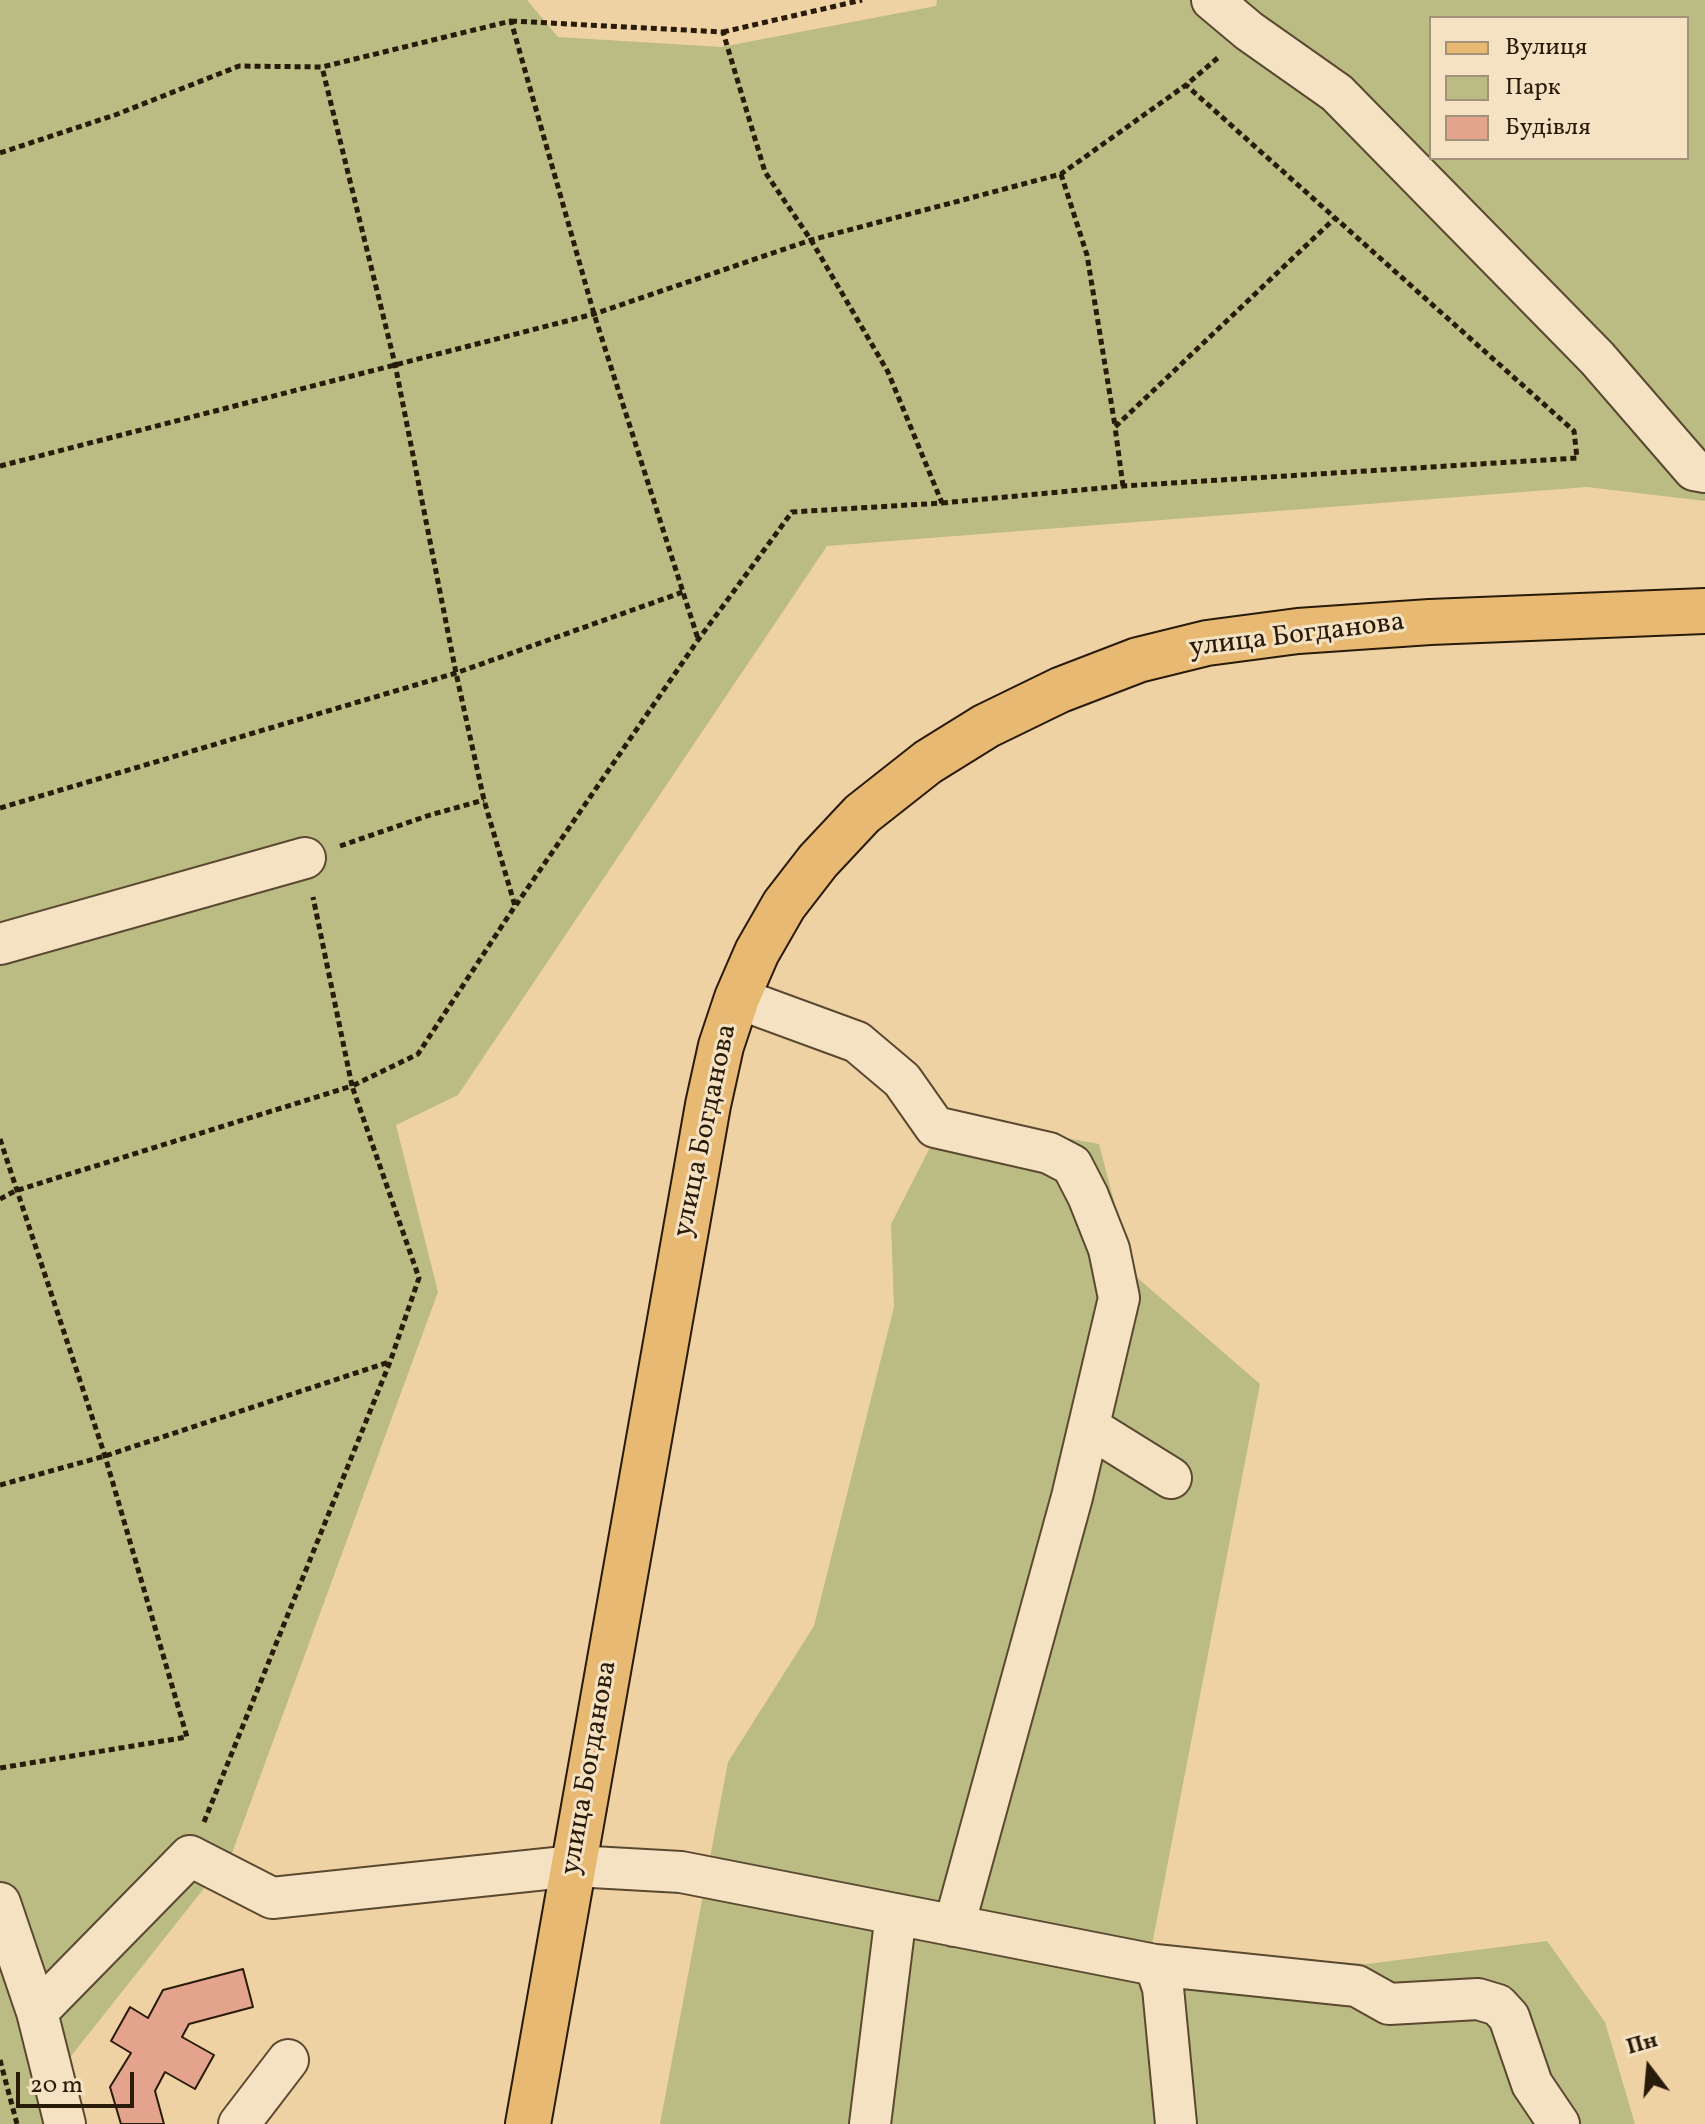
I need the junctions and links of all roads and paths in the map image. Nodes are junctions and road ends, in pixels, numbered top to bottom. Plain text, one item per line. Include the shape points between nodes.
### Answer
1 (862, 0) edge
2 (1212, 0) edge
3 (511, 21) junction
4 (1249, 31) junction
5 (723, 32) junction
6 (322, 67) junction
7 (1186, 85) junction
8 (0, 153) edge
9 (1061, 174) junction
10 (1335, 218) junction
11 (811, 240) junction
12 (594, 314) junction
13 (395, 364) junction
14 (1115, 427) junction
15 (0, 466) edge
16 (1705, 472) edge
17 (1123, 486) junction
18 (942, 503) junction
19 (683, 592) junction
20 (1705, 611) edge
21 (698, 640) junction
22 (456, 673) junction
23 (484, 800) junction
24 (0, 808) edge
25 (305, 858) junction
26 (515, 906) junction
27 (0, 944) edge
28 (737, 998) junction
29 (352, 1086) junction
30 (0, 1139) edge
31 (15, 1191) junction
32 (0, 1199) edge
33 (390, 1362) junction
34 (1089, 1427) junction
35 (105, 1456) junction
36 (1171, 1478) dead end
37 (0, 1485) edge
38 (0, 1768) edge
39 (190, 1856) junction
40 (574, 1866) junction
41 (0, 1903) edge
42 (896, 1914) junction
43 (954, 1926) junction
44 (1155, 1965) junction
45 (37, 2012) junction
46 (0, 2060) edge
47 (288, 2060) dead end
48 (17, 2124) edge
49 (65, 2124) edge
50 (239, 2124) edge
51 (528, 2124) edge
52 (870, 2124) edge
53 (1176, 2124) edge
54 (1559, 2124) edge

1 - 5 path
2 - 4 lane
3 - 5 path
3 - 6 path
3 - 12 path
4 - 7 path
4 - 16 lane via 1337,93 1597,358 1694,470
5 - 11 path via 765,172
6 - 8 path via 239,66
6 - 13 path
7 - 9 path
7 - 10 path
9 - 11 path
9 - 14 path via 1087,255
10 - 14 path
10 - 17 path via 1574,431 1577,458
11 - 12 path
11 - 18 path via 888,372
12 - 13 path
12 - 19 path
13 - 15 path
13 - 22 path
14 - 17 path
17 - 18 path
18 - 21 path via 792,512
19 - 21 path
19 - 22 path
20 - 28 main road, улица Богданова via 1298,631 1207,643 1138,660 1060,690 928,762 862,814 784,905
21 - 26 path
22 - 23 path
22 - 24 path
23 - 25 path
23 - 26 path
25 - 27 lane
25 - 29 path
26 - 29 path via 418,1054
28 - 34 lane via 857,1042 902,1080 935,1127 1049,1153 1072,1165 1109,1249 1119,1298
28 - 40 main road, улица Богданова via 708,1105
29 - 31 path
29 - 33 path via 419,1278
30 - 31 path
31 - 32 path
31 - 35 path
33 - 35 path
33 - 39 path
34 - 36 lane
34 - 43 lane
35 - 37 path
35 - 38 path via 187,1737
39 - 40 lane via 272,1898
39 - 45 lane
40 - 42 lane via 681,1872
40 - 51 main road, улица Богданова
41 - 45 lane
42 - 43 lane
42 - 52 lane
43 - 44 lane
44 - 53 lane via 1163,1988
44 - 54 lane via 1357,1986 1389,2004 1478,1999 1498,2005 1509,2017 1532,2084
45 - 49 lane
46 - 48 path
47 - 50 lane

